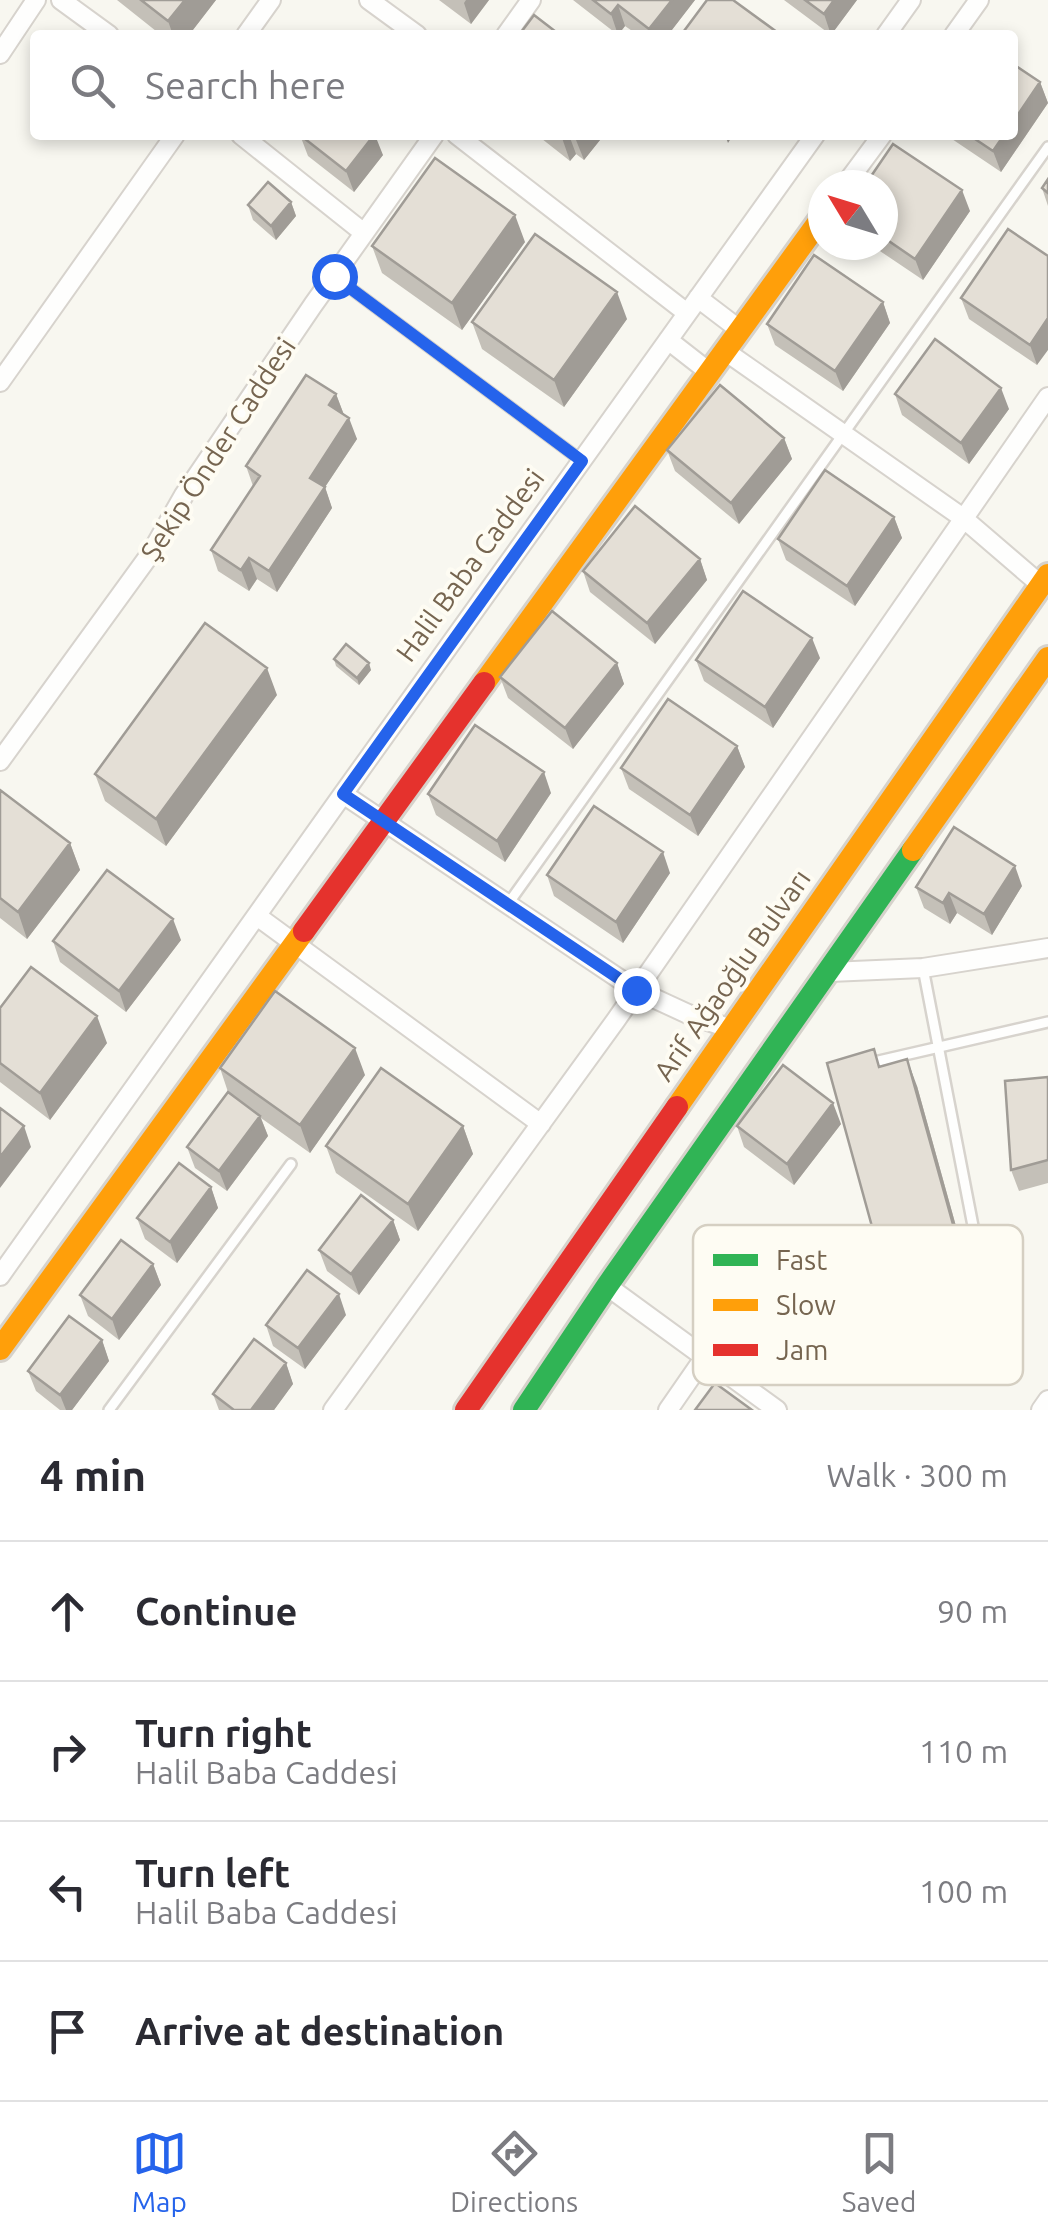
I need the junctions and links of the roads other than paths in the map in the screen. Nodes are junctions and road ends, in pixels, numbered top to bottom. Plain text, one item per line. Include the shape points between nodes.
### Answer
1 (36, 0) edge
2 (61, 0) edge
3 (271, 0) edge
4 (369, 0) edge
5 (531, 0) edge
6 (912, 0) edge
7 (979, 0) edge
8 (102, 30) edge
9 (250, 30) edge
10 (411, 30) edge
11 (510, 30) edge
12 (890, 30) edge
13 (958, 30) edge
14 (0, 54) edge
15 (171, 140) edge
16 (247, 140) edge
17 (430, 140) edge
18 (465, 140) edge
19 (811, 140) edge
20 (878, 140) edge
21 (1048, 147) edge
22 (856, 170) edge
23 (364, 234) junction
24 (808, 237) edge
25 (334, 276) junction
26 (693, 306) junction
27 (740, 330) junction
28 (668, 340) junction
29 (725, 351) junction
30 (709, 372) junction
31 (0, 382) edge
32 (1048, 397) edge
33 (843, 434) junction
34 (582, 461) junction
35 (963, 518) junction
36 (1044, 580) edge
37 (1048, 658) edge
38 (0, 762) edge
39 (343, 794) junction
40 (384, 822) junction
41 (508, 904) junction
42 (256, 916) junction
43 (295, 944) junction
44 (1048, 948) edge
45 (923, 968) junction
46 (828, 972) junction
47 (636, 990) junction
48 (1048, 1022) edge
49 (731, 1029) junction
50 (938, 1047) junction
51 (863, 1065) edge
52 (540, 1124) junction
53 (292, 1164) dead end
54 (973, 1225) edge
55 (0, 1276) edge
56 (608, 1286) junction
57 (0, 1349) edge
58 (693, 1350) edge
59 (693, 1374) edge
60 (742, 1385) edge
61 (1048, 1400) edge
62 (109, 1410) edge
63 (333, 1410) edge
64 (466, 1410) edge
65 (524, 1410) edge
66 (668, 1410) edge
67 (778, 1410) edge
68 (1042, 1410) edge

1 - 14 street
2 - 8 street
3 - 9 street
4 - 10 street
5 - 11 street
6 - 12 street
7 - 13 street
15 - 31 street
16 - 23 street
17 - 23 street, Şekip Önder Caddesi
18 - 26 street
19 - 26 street, Halil Baba Caddesi
20 - 22 street
21 - 33 lane
23 - 25 street, Şekip Önder Caddesi
24 - 27 main road
25 - 34 lane
25 - 38 street, Şekip Önder Caddesi via 151,553
26 - 27 street
26 - 28 street, Halil Baba Caddesi
27 - 29 main road
28 - 30 street
28 - 34 street, Halil Baba Caddesi
29 - 30 main road
29 - 33 street
30 - 40 main road
32 - 35 street
33 - 35 street
33 - 41 lane
34 - 39 street, Halil Baba Caddesi
35 - 36 street
35 - 47 street
36 - 49 main road, Arif Ağaoğlu Bulvarı
37 - 46 main road
39 - 40 street
39 - 42 street, Halil Baba Caddesi
40 - 41 street
40 - 43 main road
41 - 47 street
42 - 43 street
42 - 55 street, Halil Baba Caddesi
43 - 52 street
43 - 57 main road
44 - 45 street
45 - 46 street
45 - 50 lane
46 - 56 main road
47 - 49 street
47 - 52 street
48 - 50 lane
49 - 64 main road, Arif Ağaoğlu Bulvarı
50 - 51 lane
50 - 54 lane
52 - 63 street
53 - 62 lane
56 - 58 street
56 - 65 main road
59 - 66 street
60 - 67 street
61 - 68 street

